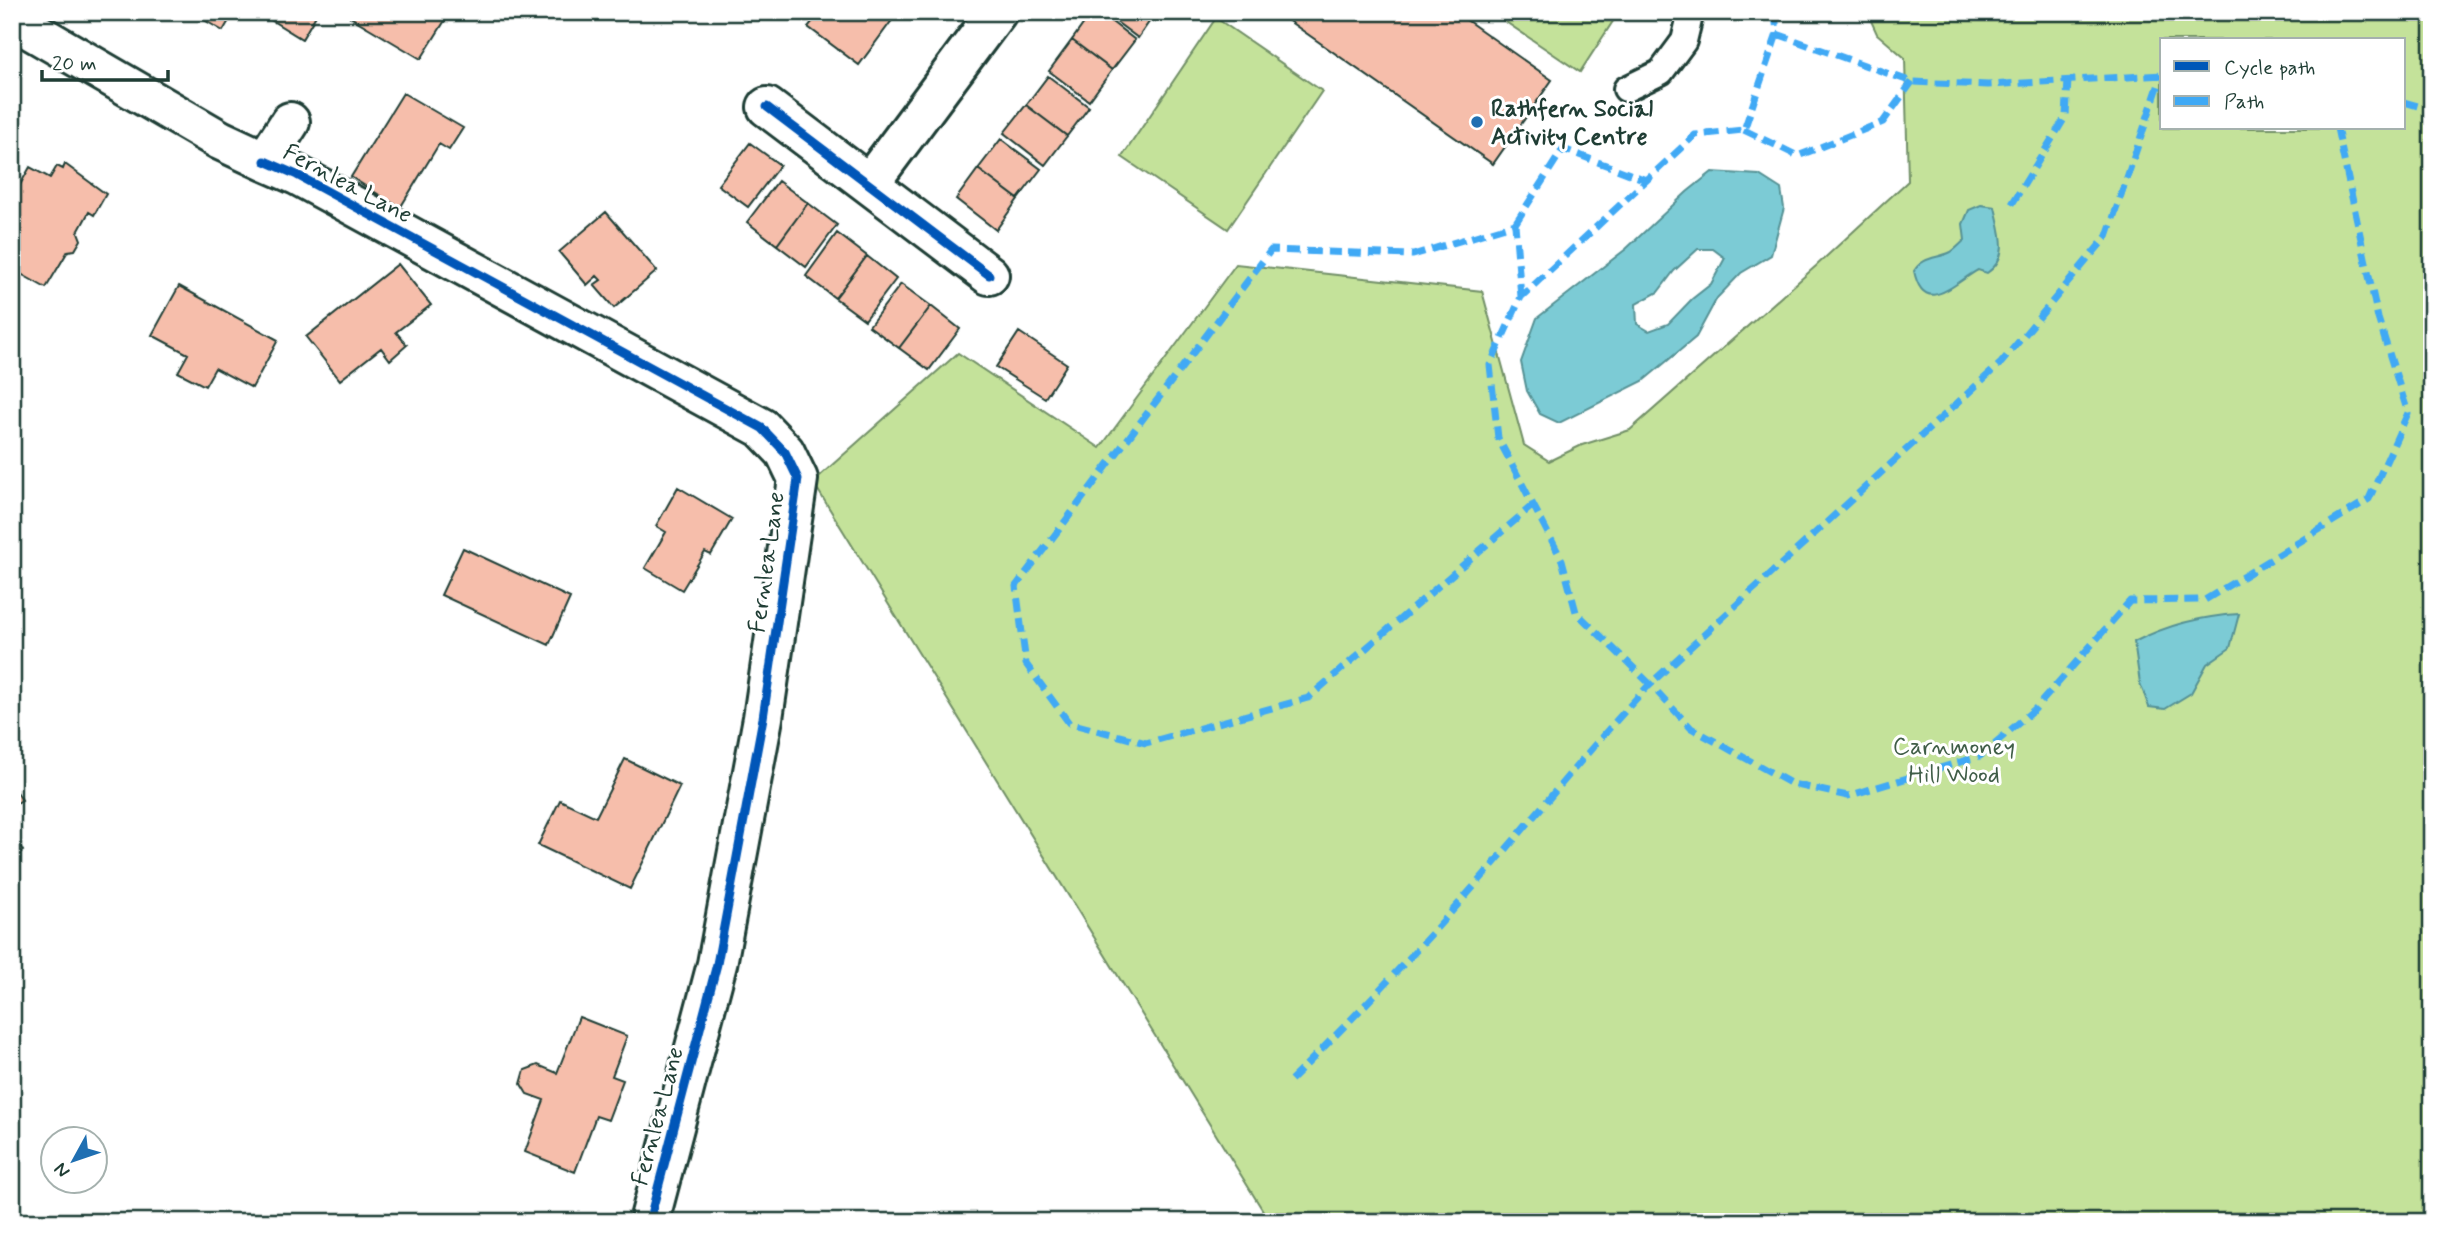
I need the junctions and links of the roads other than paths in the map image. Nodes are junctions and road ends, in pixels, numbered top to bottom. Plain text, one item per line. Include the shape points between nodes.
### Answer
1 (997, 12) edge
2 (1691, 12) edge
3 (12, 19) edge
4 (1626, 89) dead end
5 (767, 107) dead end
6 (290, 122) dead end
7 (265, 161) junction
8 (869, 184) junction
9 (989, 275) dead end
10 (649, 1222) edge

1 - 8 street
2 - 4 lane via 1684,41 1661,72
3 - 7 street, Fernlea Lane via 220,140
5 - 8 street
6 - 7 street
7 - 10 street, Fernlea Lane via 762,428 785,452 798,478 763,718 717,964
8 - 9 street

